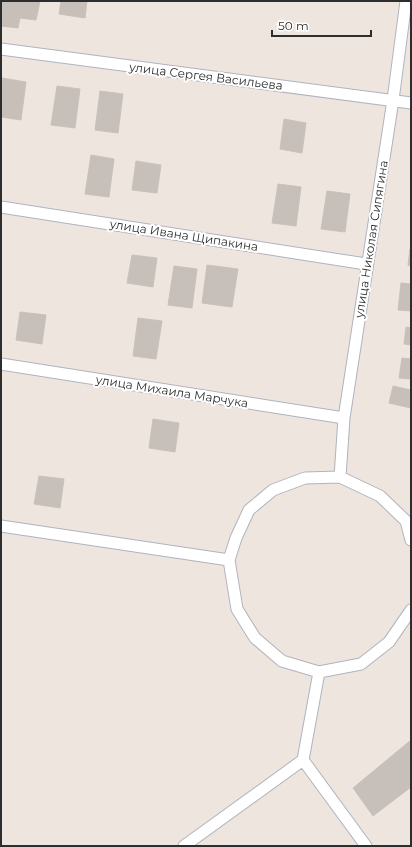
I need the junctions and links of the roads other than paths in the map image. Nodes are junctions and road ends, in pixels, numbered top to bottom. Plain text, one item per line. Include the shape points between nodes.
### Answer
1 (406, 1) edge
2 (1, 49) edge
3 (393, 100) junction
4 (411, 102) edge
5 (1, 207) edge
6 (366, 264) junction
7 (1, 364) edge
8 (344, 418) junction
9 (340, 477) junction
10 (1, 526) edge
11 (411, 540) edge
12 (229, 560) junction
13 (411, 610) edge
14 (319, 672) junction
15 (302, 760) junction
16 (190, 844) edge
17 (366, 846) edge

1 - 3 street, улица Николая Сипягина
2 - 3 street, улица Сергея Васильева
3 - 4 street, улица Сергея Васильева
3 - 6 street, улица Николая Сипягина
5 - 6 street, улица Ивана Щипакина
6 - 8 street, улица Николая Сипягина
7 - 8 street, улица Михаила Марчука
8 - 9 street, улица Николая Сипягина
9 - 11 street via 380,496 406,521
9 - 12 street via 304,478 273,490 249,510
10 - 12 street
12 - 14 street via 237,609 255,638 282,661
13 - 14 street via 389,642 361,664
14 - 15 street
15 - 16 street
15 - 17 street

